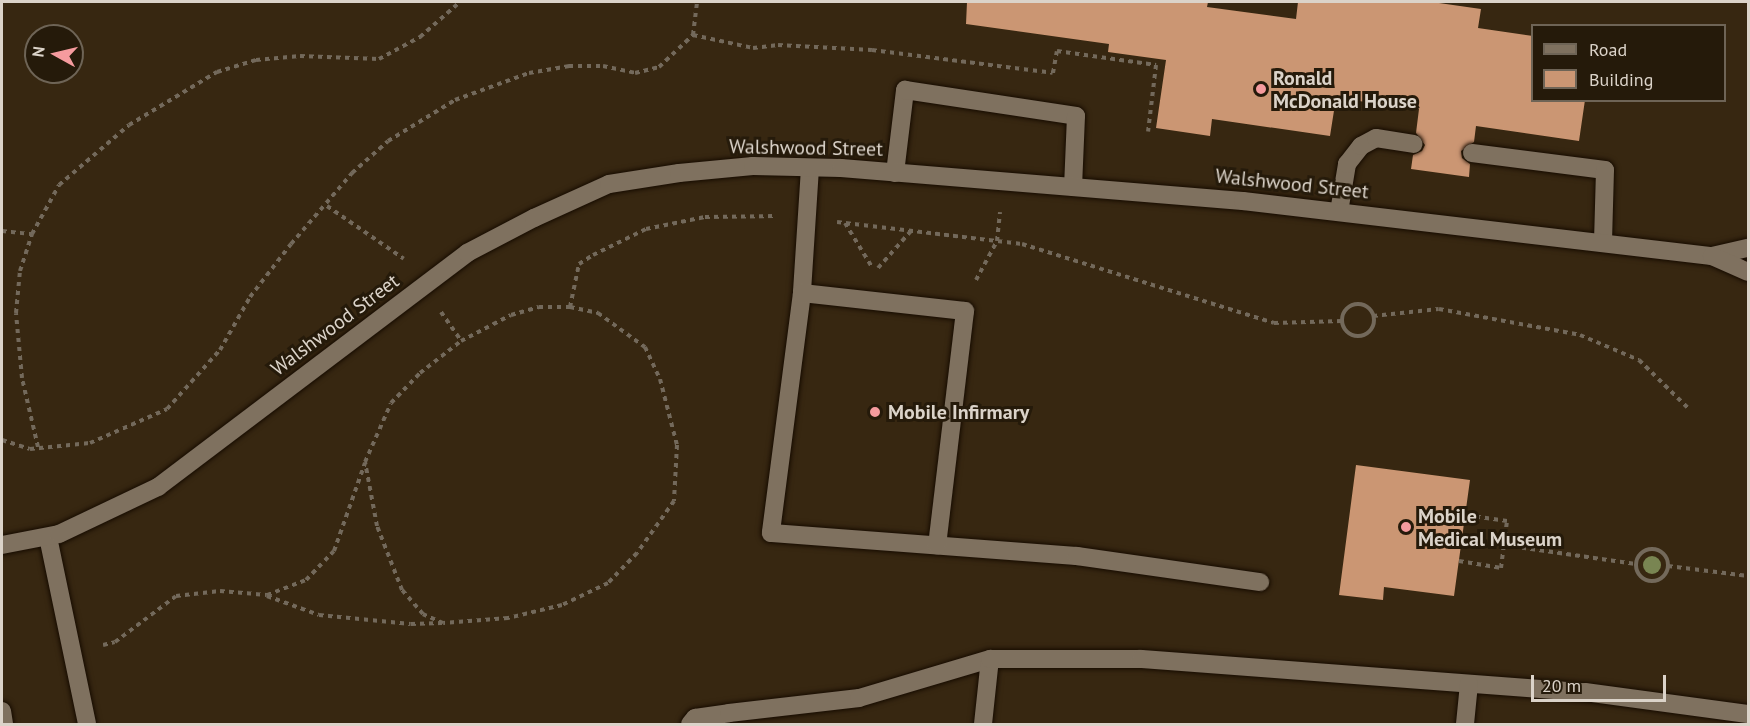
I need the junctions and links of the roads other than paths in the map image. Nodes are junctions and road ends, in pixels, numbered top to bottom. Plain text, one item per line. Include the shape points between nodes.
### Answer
1 (1414, 144) dead end
2 (1472, 153) dead end
3 (810, 168) junction
4 (895, 173) junction
5 (1073, 187) junction
6 (1339, 212) junction
7 (1604, 242) junction
8 (1749, 248) edge
9 (1712, 256) junction
10 (1749, 272) edge
11 (802, 293) junction
12 (48, 537) junction
13 (2, 545) edge
14 (937, 545) junction
15 (1260, 582) dead end
16 (990, 659) junction
17 (1469, 684) junction
18 (2, 711) edge
19 (1749, 714) edge
20 (4, 724) edge
21 (87, 724) edge
22 (690, 724) edge
23 (983, 724) edge
24 (1465, 724) edge

1 - 6 street via 1376,138 1361,146 1347,164
2 - 7 street via 1605,170
3 - 4 street, Walshwood Street
3 - 11 street
3 - 12 street, Walshwood Street via 753,166 609,184 534,218 467,254 158,487
4 - 5 street, Walshwood Street
4 - 5 street via 905,90 1076,116
5 - 6 street, Walshwood Street
6 - 7 street, Walshwood Street
7 - 9 street, Walshwood Street
8 - 9 street, Walshwood Street
9 - 10 street, Walshwood Street
11 - 14 street via 965,311
11 - 14 street via 771,533
12 - 13 street, Walshwood Street
12 - 21 street
14 - 15 street via 1077,556
16 - 17 street via 1141,659
16 - 22 street via 859,698 695,718
16 - 23 street
17 - 19 street via 1585,692
17 - 24 street
18 - 20 street

